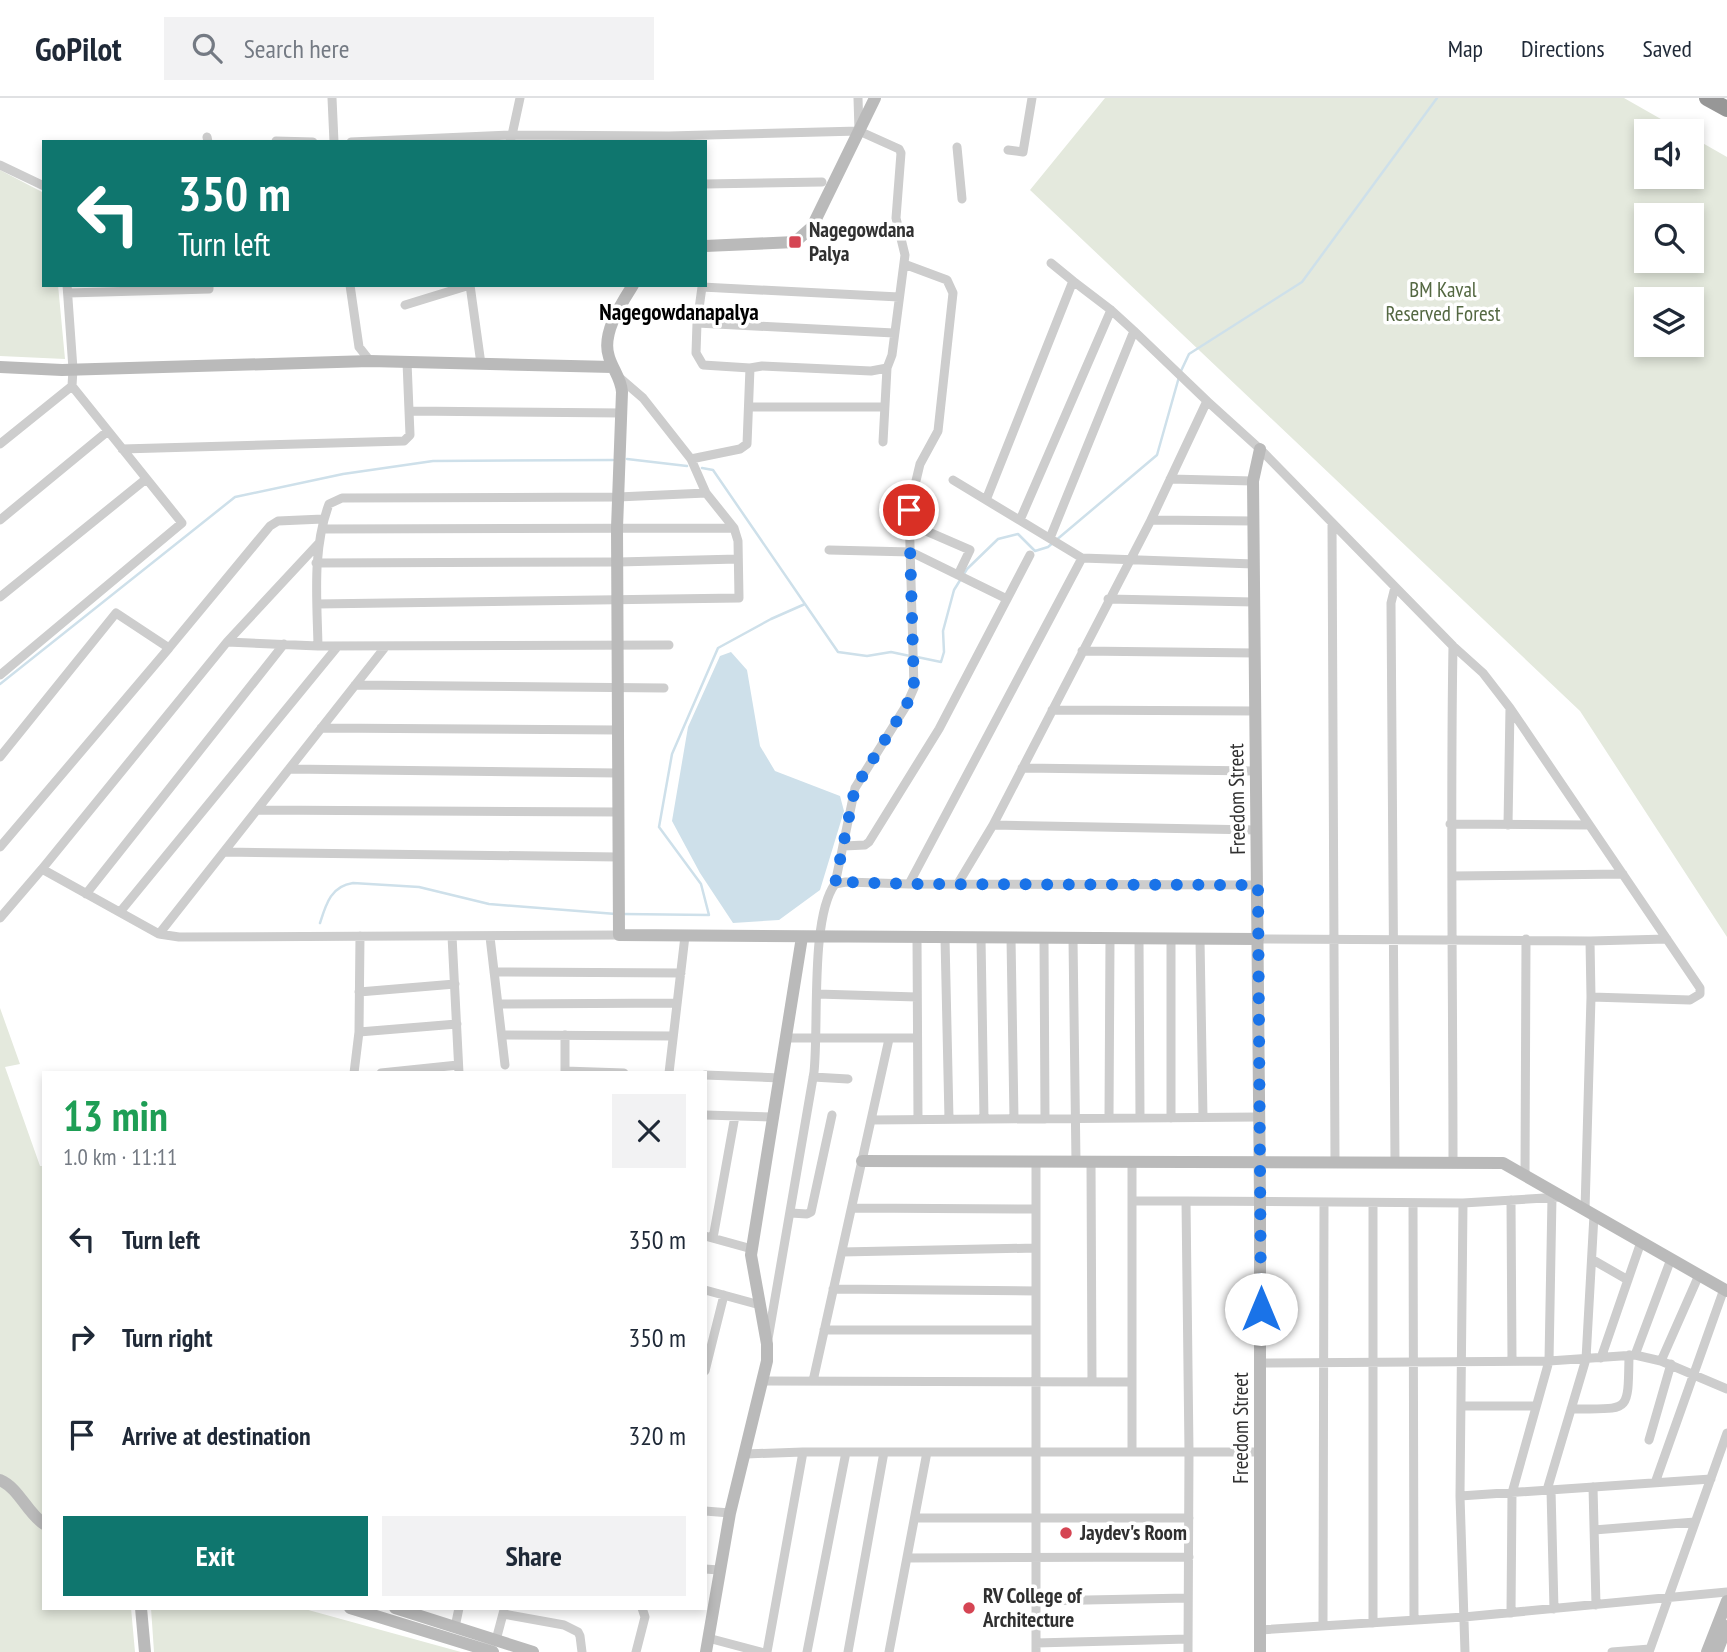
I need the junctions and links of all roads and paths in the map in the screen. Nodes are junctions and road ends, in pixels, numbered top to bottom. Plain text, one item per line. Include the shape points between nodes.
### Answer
1 (332, 98) edge
2 (520, 98) edge
3 (858, 98) edge
4 (875, 98) edge
5 (1032, 98) edge
6 (1707, 98) edge
7 (1727, 109) edge
8 (859, 131) junction
9 (511, 138) edge
10 (669, 139) edge
11 (334, 140) edge
12 (431, 140) edge
13 (957, 148) dead end
14 (1008, 150) dead end
15 (0, 165) edge
16 (822, 182) dead end
17 (707, 184) edge
18 (42, 185) edge
19 (962, 199) dead end
20 (707, 246) edge
21 (1051, 263) dead end
22 (904, 264) junction
23 (1073, 281) junction
24 (209, 287) edge
25 (350, 287) edge
26 (464, 287) edge
27 (470, 287) edge
28 (632, 287) edge
29 (150, 288) edge
30 (68, 289) edge
31 (899, 297) junction
32 (405, 305) dead end
33 (1111, 310) junction
34 (697, 323) junction
35 (1134, 331) junction
36 (894, 333) junction
37 (370, 361) junction
38 (407, 362) junction
39 (481, 364) junction
40 (612, 367) junction
41 (0, 368) edge
42 (750, 368) junction
43 (887, 368) junction
44 (73, 369) junction
45 (621, 379) junction
46 (72, 386) junction
47 (1207, 401) junction
48 (750, 407) junction
49 (884, 407) junction
50 (410, 411) junction
51 (621, 413) junction
52 (108, 431) junction
53 (883, 442) dead end
54 (0, 443) edge
55 (122, 449) junction
56 (1260, 449) junction
57 (691, 459) junction
58 (146, 479) junction
59 (1170, 479) junction
60 (953, 480) dead end
61 (1253, 481) junction
62 (706, 494) junction
63 (618, 497) junction
64 (986, 500) junction
65 (0, 520) edge
66 (1020, 520) junction
67 (1151, 520) junction
68 (1254, 521) junction
69 (1332, 523) junction
70 (323, 524) junction
71 (910, 524) junction
72 (617, 528) junction
73 (734, 528) junction
74 (1050, 538) junction
75 (319, 542) junction
76 (829, 550) dead end
77 (911, 552) junction
78 (1030, 555) dead end
79 (1082, 558) junction
80 (738, 559) junction
81 (1129, 559) junction
82 (618, 562) junction
83 (316, 563) junction
84 (1254, 564) junction
85 (958, 575) junction
86 (1395, 587) junction
87 (0, 597) edge
88 (1007, 599) junction
89 (1108, 599) junction
90 (618, 600) junction
91 (1254, 602) junction
92 (317, 604) junction
93 (227, 642) junction
94 (284, 644) junction
95 (669, 645) dead end
96 (318, 646) junction
97 (338, 646) junction
98 (386, 646) junction
99 (618, 646) junction
100 (1453, 646) junction
101 (169, 648) junction
102 (1082, 651) junction
103 (1255, 653) junction
104 (0, 675) edge
105 (355, 685) junction
106 (664, 688) dead end
107 (618, 689) junction
108 (1510, 708) junction
109 (1052, 710) junction
110 (1256, 711) junction
111 (321, 728) junction
112 (618, 730) junction
113 (0, 757) edge
114 (1022, 768) junction
115 (289, 769) junction
116 (1256, 771) junction
117 (618, 773) junction
118 (257, 810) junction
119 (618, 812) junction
120 (1450, 824) junction
121 (993, 825) junction
122 (1508, 825) junction
123 (1589, 825) junction
124 (1257, 830) junction
125 (844, 846) junction
126 (0, 847) edge
127 (224, 852) junction
128 (618, 857) junction
129 (41, 869) junction
130 (1623, 874) junction
131 (1452, 876) junction
132 (835, 884) junction
133 (909, 884) junction
134 (957, 885) junction
135 (1258, 885) junction
136 (86, 894) junction
137 (120, 912) junction
138 (0, 918) edge
139 (159, 934) junction
140 (619, 935) junction
141 (360, 936) junction
142 (452, 936) junction
143 (685, 936) junction
144 (490, 937) junction
145 (802, 937) junction
146 (819, 937) junction
147 (917, 938) junction
148 (945, 938) junction
149 (981, 938) junction
150 (1011, 938) junction
151 (1044, 938) junction
152 (1073, 939) junction
153 (1110, 939) junction
154 (1139, 939) junction
155 (1171, 939) junction
156 (1200, 939) junction
157 (1258, 939) junction
158 (1335, 939) junction
159 (1393, 939) junction
160 (1453, 939) junction
161 (1667, 939) junction
162 (1526, 940) junction
163 (1590, 941) junction
164 (494, 972) junction
165 (681, 973) junction
166 (455, 984) junction
167 (359, 992) junction
168 (817, 993) junction
169 (917, 997) junction
170 (1591, 997) junction
171 (677, 1003) junction
172 (498, 1004) junction
173 (457, 1024) junction
174 (359, 1031) junction
175 (502, 1035) junction
176 (565, 1035) junction
177 (673, 1036) junction
178 (786, 1038) junction
179 (818, 1038) junction
180 (917, 1038) junction
181 (889, 1039) junction
182 (506, 1065) dead end
183 (459, 1069) edge
184 (354, 1071) edge
185 (420, 1071) edge
186 (565, 1071) edge
187 (668, 1071) edge
188 (707, 1075) edge
189 (813, 1077) junction
190 (780, 1078) junction
191 (848, 1079) dead end
192 (707, 1115) edge
193 (832, 1115) dead end
194 (735, 1116) junction
195 (774, 1117) junction
196 (1203, 1117) junction
197 (1259, 1117) junction
198 (1075, 1118) junction
199 (1109, 1118) junction
200 (1140, 1118) junction
201 (1171, 1118) junction
202 (918, 1119) junction
203 (949, 1119) junction
204 (984, 1119) junction
205 (1014, 1119) junction
206 (1045, 1119) junction
207 (871, 1120) junction
208 (862, 1161) junction
209 (1036, 1162) junction
210 (1076, 1162) junction
211 (1091, 1162) junction
212 (1132, 1162) junction
213 (1259, 1162) junction
214 (1335, 1162) junction
215 (1395, 1162) junction
216 (1452, 1162) junction
217 (1525, 1175) junction
218 (1557, 1197) junction
219 (1511, 1200) junction
220 (1133, 1201) junction
221 (1186, 1201) junction
222 (1260, 1201) junction
223 (1324, 1203) junction
224 (1373, 1203) junction
225 (1413, 1203) junction
226 (1463, 1203) junction
227 (852, 1208) junction
228 (1036, 1209) junction
229 (791, 1213) junction
230 (1590, 1213) junction
231 (709, 1237) edge
232 (1641, 1242) junction
233 (1036, 1248) junction
234 (752, 1249) junction
235 (842, 1252) junction
236 (1671, 1259) junction
237 (1593, 1260) junction
238 (1699, 1275) junction
239 (1628, 1280) junction
240 (834, 1289) junction
241 (1725, 1290) edge
242 (707, 1291) edge
243 (1036, 1291) junction
244 (724, 1295) junction
245 (760, 1305) junction
246 (824, 1330) junction
247 (1036, 1330) junction
248 (767, 1344) junction
249 (1632, 1355) junction
250 (1601, 1358) junction
251 (1586, 1359) junction
252 (1462, 1361) junction
253 (1513, 1361) junction
254 (1549, 1361) junction
255 (1661, 1361) junction
256 (1375, 1362) junction
257 (707, 1363) edge
258 (1261, 1363) junction
259 (1323, 1363) junction
260 (1413, 1363) junction
261 (1671, 1364) junction
262 (1693, 1373) junction
263 (764, 1381) junction
264 (813, 1381) junction
265 (1036, 1381) junction
266 (1092, 1382) junction
267 (1132, 1382) junction
268 (1727, 1389) edge
269 (1461, 1406) junction
270 (1536, 1406) junction
271 (1571, 1409) junction
272 (1727, 1433) edge
273 (1650, 1440) dead end
274 (803, 1452) junction
275 (846, 1452) junction
276 (884, 1452) junction
277 (927, 1452) junction
278 (1036, 1452) junction
279 (1132, 1452) junction
280 (1189, 1452) junction
281 (1259, 1452) junction
282 (746, 1454) junction
283 (1711, 1479) junction
284 (0, 1480) edge
285 (1655, 1483) junction
286 (1593, 1487) junction
287 (1549, 1490) junction
288 (1512, 1493) junction
289 (1461, 1496) junction
290 (707, 1511) edge
291 (730, 1513) junction
292 (915, 1518) junction
293 (1036, 1518) junction
294 (1189, 1518) junction
295 (42, 1522) edge
296 (1695, 1522) junction
297 (1594, 1530) junction
298 (1189, 1557) junction
299 (907, 1558) junction
300 (1036, 1559) junction
301 (712, 1570) edge
302 (1727, 1592) edge
303 (1188, 1598) junction
304 (1668, 1598) junction
305 (1036, 1601) junction
306 (1727, 1601) edge
307 (1596, 1605) junction
308 (1554, 1609) junction
309 (141, 1610) edge
310 (364, 1610) edge
311 (400, 1610) edge
312 (459, 1610) edge
313 (643, 1610) edge
314 (504, 1611) edge
315 (1511, 1613) junction
316 (1464, 1617) junction
317 (422, 1618) edge
318 (1414, 1620) junction
319 (1373, 1623) junction
320 (1323, 1626) junction
321 (1727, 1626) edge
322 (455, 1627) junction
323 (1260, 1630) junction
324 (708, 1638) junction
325 (1188, 1639) junction
326 (495, 1647) edge
327 (1036, 1648) edge
328 (1716, 1648) edge
329 (1649, 1651) edge
330 (145, 1652) edge
331 (533, 1652) edge
332 (582, 1652) edge
333 (636, 1652) edge
334 (706, 1652) edge
335 (761, 1652) edge
336 (767, 1652) edge
337 (807, 1652) edge
338 (848, 1652) edge
339 (889, 1652) edge
340 (1188, 1652) edge
341 (1260, 1652) edge
342 (1465, 1652) edge
343 (1612, 1652) edge

1 - 11 street
2 - 9 street
3 - 8 street
4 - 8 street
5 - 14 street via 1023,152
6 - 7 highway
8 - 10 street
8 - 20 street via 812,227 795,242
8 - 22 street via 901,153 896,218
9 - 10 street
9 - 12 street
13 - 19 street
15 - 18 street
16 - 17 street
21 - 23 street
22 - 31 street
22 - 71 street via 947,280 953,293 938,431 920,464
23 - 33 street
23 - 64 street
24 - 29 street
25 - 37 street via 359,347
26 - 32 street
27 - 39 street
28 - 40 street via 609,333 607,352
29 - 30 street
30 - 44 street
31 - 34 street via 702,287
31 - 36 street
33 - 35 street
33 - 66 street
34 - 36 street
34 - 42 street via 696,353 703,365
35 - 47 street
35 - 74 street
36 - 43 street
37 - 38 street
37 - 44 street
38 - 39 street
38 - 50 street
39 - 40 street
40 - 45 street
41 - 44 street
42 - 43 street
42 - 48 street
43 - 49 street
44 - 46 street
45 - 51 street
45 - 57 street via 643,398
46 - 52 street
46 - 54 street
47 - 56 street
47 - 59 street
48 - 49 street
48 - 57 street via 747,444
49 - 53 street
50 - 51 street
50 - 55 street via 410,435 404,441
51 - 63 street
52 - 55 street
52 - 65 street
55 - 58 street
56 - 61 street, Freedom Street
56 - 69 street
57 - 62 street
58 - 87 street
58 - 104 street via 182,523
59 - 61 street
59 - 67 street
60 - 64 street
61 - 68 street, Freedom Street
62 - 63 street
62 - 73 street
63 - 70 street via 342,498 329,504
63 - 72 street
64 - 66 street
66 - 74 street
67 - 68 street
67 - 81 street
68 - 84 street, Freedom Street
69 - 86 street
69 - 158 street
70 - 72 street
70 - 75 street
70 - 101 street via 278,522 270,526
71 - 77 street
71 - 85 street via 970,550
72 - 73 street
72 - 82 street
73 - 80 street
74 - 79 street
75 - 83 street
75 - 93 street
76 - 77 street
77 - 85 street
77 - 125 street via 914,688 855,788
78 - 88 street
79 - 81 street
79 - 133 street
80 - 82 street
80 - 90 street via 740,598
81 - 84 street
81 - 89 street
82 - 83 street
82 - 90 street
83 - 92 street
84 - 91 street, Freedom Street
85 - 88 street
86 - 100 street
86 - 159 street via 1391,603
88 - 125 street via 939,729 869,842
89 - 91 street
89 - 102 street
90 - 92 street
90 - 99 street
91 - 103 street, Freedom Street
92 - 96 street
93 - 94 street
93 - 129 street
94 - 96 street
94 - 136 street
95 - 99 street
96 - 97 street
97 - 98 street
97 - 137 street
98 - 99 street
98 - 105 street
99 - 107 street
100 - 108 street via 1483,673
100 - 120 street
101 - 113 street via 116,613
101 - 126 street
102 - 103 street
102 - 109 street
103 - 110 street, Freedom Street
105 - 107 street
105 - 111 street
106 - 107 street
107 - 112 street
108 - 122 street
108 - 123 street
109 - 110 street
109 - 114 street
110 - 116 street, Freedom Street
111 - 112 street
111 - 115 street
112 - 117 street
114 - 116 street
114 - 121 street
115 - 117 street
115 - 118 street
116 - 124 street, Freedom Street
117 - 119 street
118 - 119 street
118 - 127 street
119 - 128 street
120 - 122 street
120 - 131 street
121 - 124 street
121 - 134 street
122 - 123 street
123 - 130 street
124 - 135 street, Freedom Street
125 - 132 street
127 - 128 street
127 - 139 street
128 - 140 street
129 - 136 street
129 - 138 street
130 - 131 street
130 - 161 street
131 - 160 street
132 - 133 street
132 - 146 street via 828,893
133 - 134 street
134 - 135 street
135 - 157 street, Freedom Street
136 - 137 street
137 - 139 street
139 - 141 street
140 - 143 street
140 - 144 street
141 - 142 street
141 - 167 street
142 - 144 street
142 - 166 street
143 - 145 street
143 - 165 street
144 - 164 street
145 - 146 street
145 - 178 street
146 - 147 street
146 - 168 street
147 - 148 street
147 - 169 street
148 - 149 street
148 - 203 street
149 - 150 street
149 - 204 street
150 - 151 street
150 - 205 street
151 - 152 street
151 - 206 street
152 - 153 street
152 - 198 street
153 - 154 street
153 - 199 street
154 - 155 street
154 - 200 street
155 - 156 street
155 - 201 street
156 - 157 street
156 - 196 street
157 - 158 street
157 - 197 street, Freedom Street
158 - 159 street
158 - 214 street
159 - 160 street
159 - 215 street
160 - 162 street
160 - 216 street
161 - 163 street
161 - 170 street via 1700,994 1690,1000
162 - 163 street
162 - 217 street
163 - 170 street
164 - 165 street
164 - 172 street
165 - 171 street
166 - 167 street
166 - 173 street
167 - 174 street
168 - 169 street
168 - 179 street
169 - 180 street
170 - 230 street
171 - 172 street
171 - 177 street
172 - 175 street
173 - 174 street
173 - 183 street
174 - 184 street
175 - 176 street
175 - 182 street
176 - 177 street
176 - 186 street
177 - 187 street
178 - 179 street
178 - 190 street
179 - 181 street
179 - 189 street
180 - 181 street
180 - 202 street
181 - 207 street
183 - 185 street
188 - 190 street
189 - 191 street
189 - 229 street
190 - 195 street
192 - 194 street
193 - 229 street via 811,1212
194 - 195 street
194 - 231 street
195 - 234 street
196 - 197 street
196 - 201 street
197 - 213 street, Freedom Street
198 - 199 street
198 - 206 street
198 - 210 street
199 - 200 street
200 - 201 street
202 - 203 street
202 - 207 street
203 - 204 street
204 - 205 street
205 - 206 street
207 - 208 street
208 - 209 street
208 - 227 street
209 - 210 street
209 - 228 street
210 - 211 street
211 - 212 street
211 - 266 street
212 - 213 street
212 - 220 street
213 - 214 street
213 - 222 street, Freedom Street
214 - 215 street
215 - 216 street
216 - 217 street via 1503,1163
217 - 218 street
218 - 219 street
218 - 230 street
218 - 254 street
219 - 226 street
219 - 253 street
220 - 221 street
220 - 267 street
221 - 222 street
221 - 280 street
222 - 223 street
222 - 258 street, Freedom Street
223 - 224 street
223 - 259 street
224 - 225 street
224 - 256 street
225 - 226 street
225 - 260 street
226 - 252 street
227 - 228 street
227 - 235 street
228 - 233 street
229 - 248 street
230 - 232 street
230 - 237 street
231 - 234 street
232 - 236 street
232 - 239 street
233 - 235 street
233 - 243 street
234 - 245 street
235 - 240 street
236 - 238 street
236 - 249 street
237 - 239 street
237 - 251 street
238 - 241 street
238 - 255 street
239 - 250 street
240 - 243 street
240 - 246 street
241 - 262 street
242 - 244 street
243 - 247 street
244 - 245 street
244 - 257 street
245 - 248 street
246 - 247 street
246 - 264 street
247 - 265 street
248 - 263 street
249 - 250 street
249 - 255 street
249 - 271 street via 1624,1404 1613,1409
250 - 251 street
251 - 254 street
251 - 271 street
252 - 253 street
252 - 260 street
252 - 269 street
253 - 254 street
254 - 270 street
255 - 261 street
256 - 259 street
256 - 260 street
256 - 319 street
258 - 259 street
258 - 281 street, Freedom Street
259 - 320 street
260 - 318 street
261 - 262 street
261 - 273 street
262 - 268 street
262 - 285 street
263 - 264 street
263 - 282 street
264 - 265 street
265 - 266 street
265 - 278 street
266 - 267 street
267 - 279 street
269 - 270 street
269 - 289 street
270 - 288 street
271 - 287 street
272 - 283 street
274 - 275 street
274 - 282 street
274 - 336 street
275 - 276 street
275 - 337 street
276 - 277 street
276 - 338 street
277 - 278 street
277 - 292 street
278 - 279 street
278 - 293 street
279 - 280 street
280 - 281 street
280 - 294 street
281 - 323 street, Freedom Street
282 - 291 street
283 - 285 street
283 - 296 street
284 - 295 street
285 - 286 street
286 - 287 street
286 - 297 street
287 - 288 street
287 - 308 street
288 - 289 street
288 - 315 street
289 - 316 street
290 - 291 street
291 - 301 street
292 - 293 street
292 - 299 street
293 - 294 street
293 - 300 street
294 - 298 street
296 - 297 street
296 - 304 street
297 - 307 street
298 - 300 street
298 - 303 street
299 - 300 street
299 - 339 street
300 - 305 street
301 - 324 street
302 - 304 street
303 - 305 street
303 - 325 street
304 - 307 street
304 - 329 street
305 - 327 street
306 - 328 street
307 - 308 street
308 - 315 street
309 - 330 street
310 - 317 street
311 - 317 street
312 - 322 street
313 - 333 street
314 - 326 street
314 - 332 street via 573,1629 580,1636
315 - 316 street
316 - 318 street
316 - 342 street
317 - 322 street
317 - 326 street
318 - 319 street
319 - 320 street
320 - 323 street
321 - 328 street
322 - 326 street
323 - 341 street, Freedom Street
324 - 334 street
324 - 335 street
325 - 327 street
325 - 340 street
326 - 331 street
329 - 343 street

